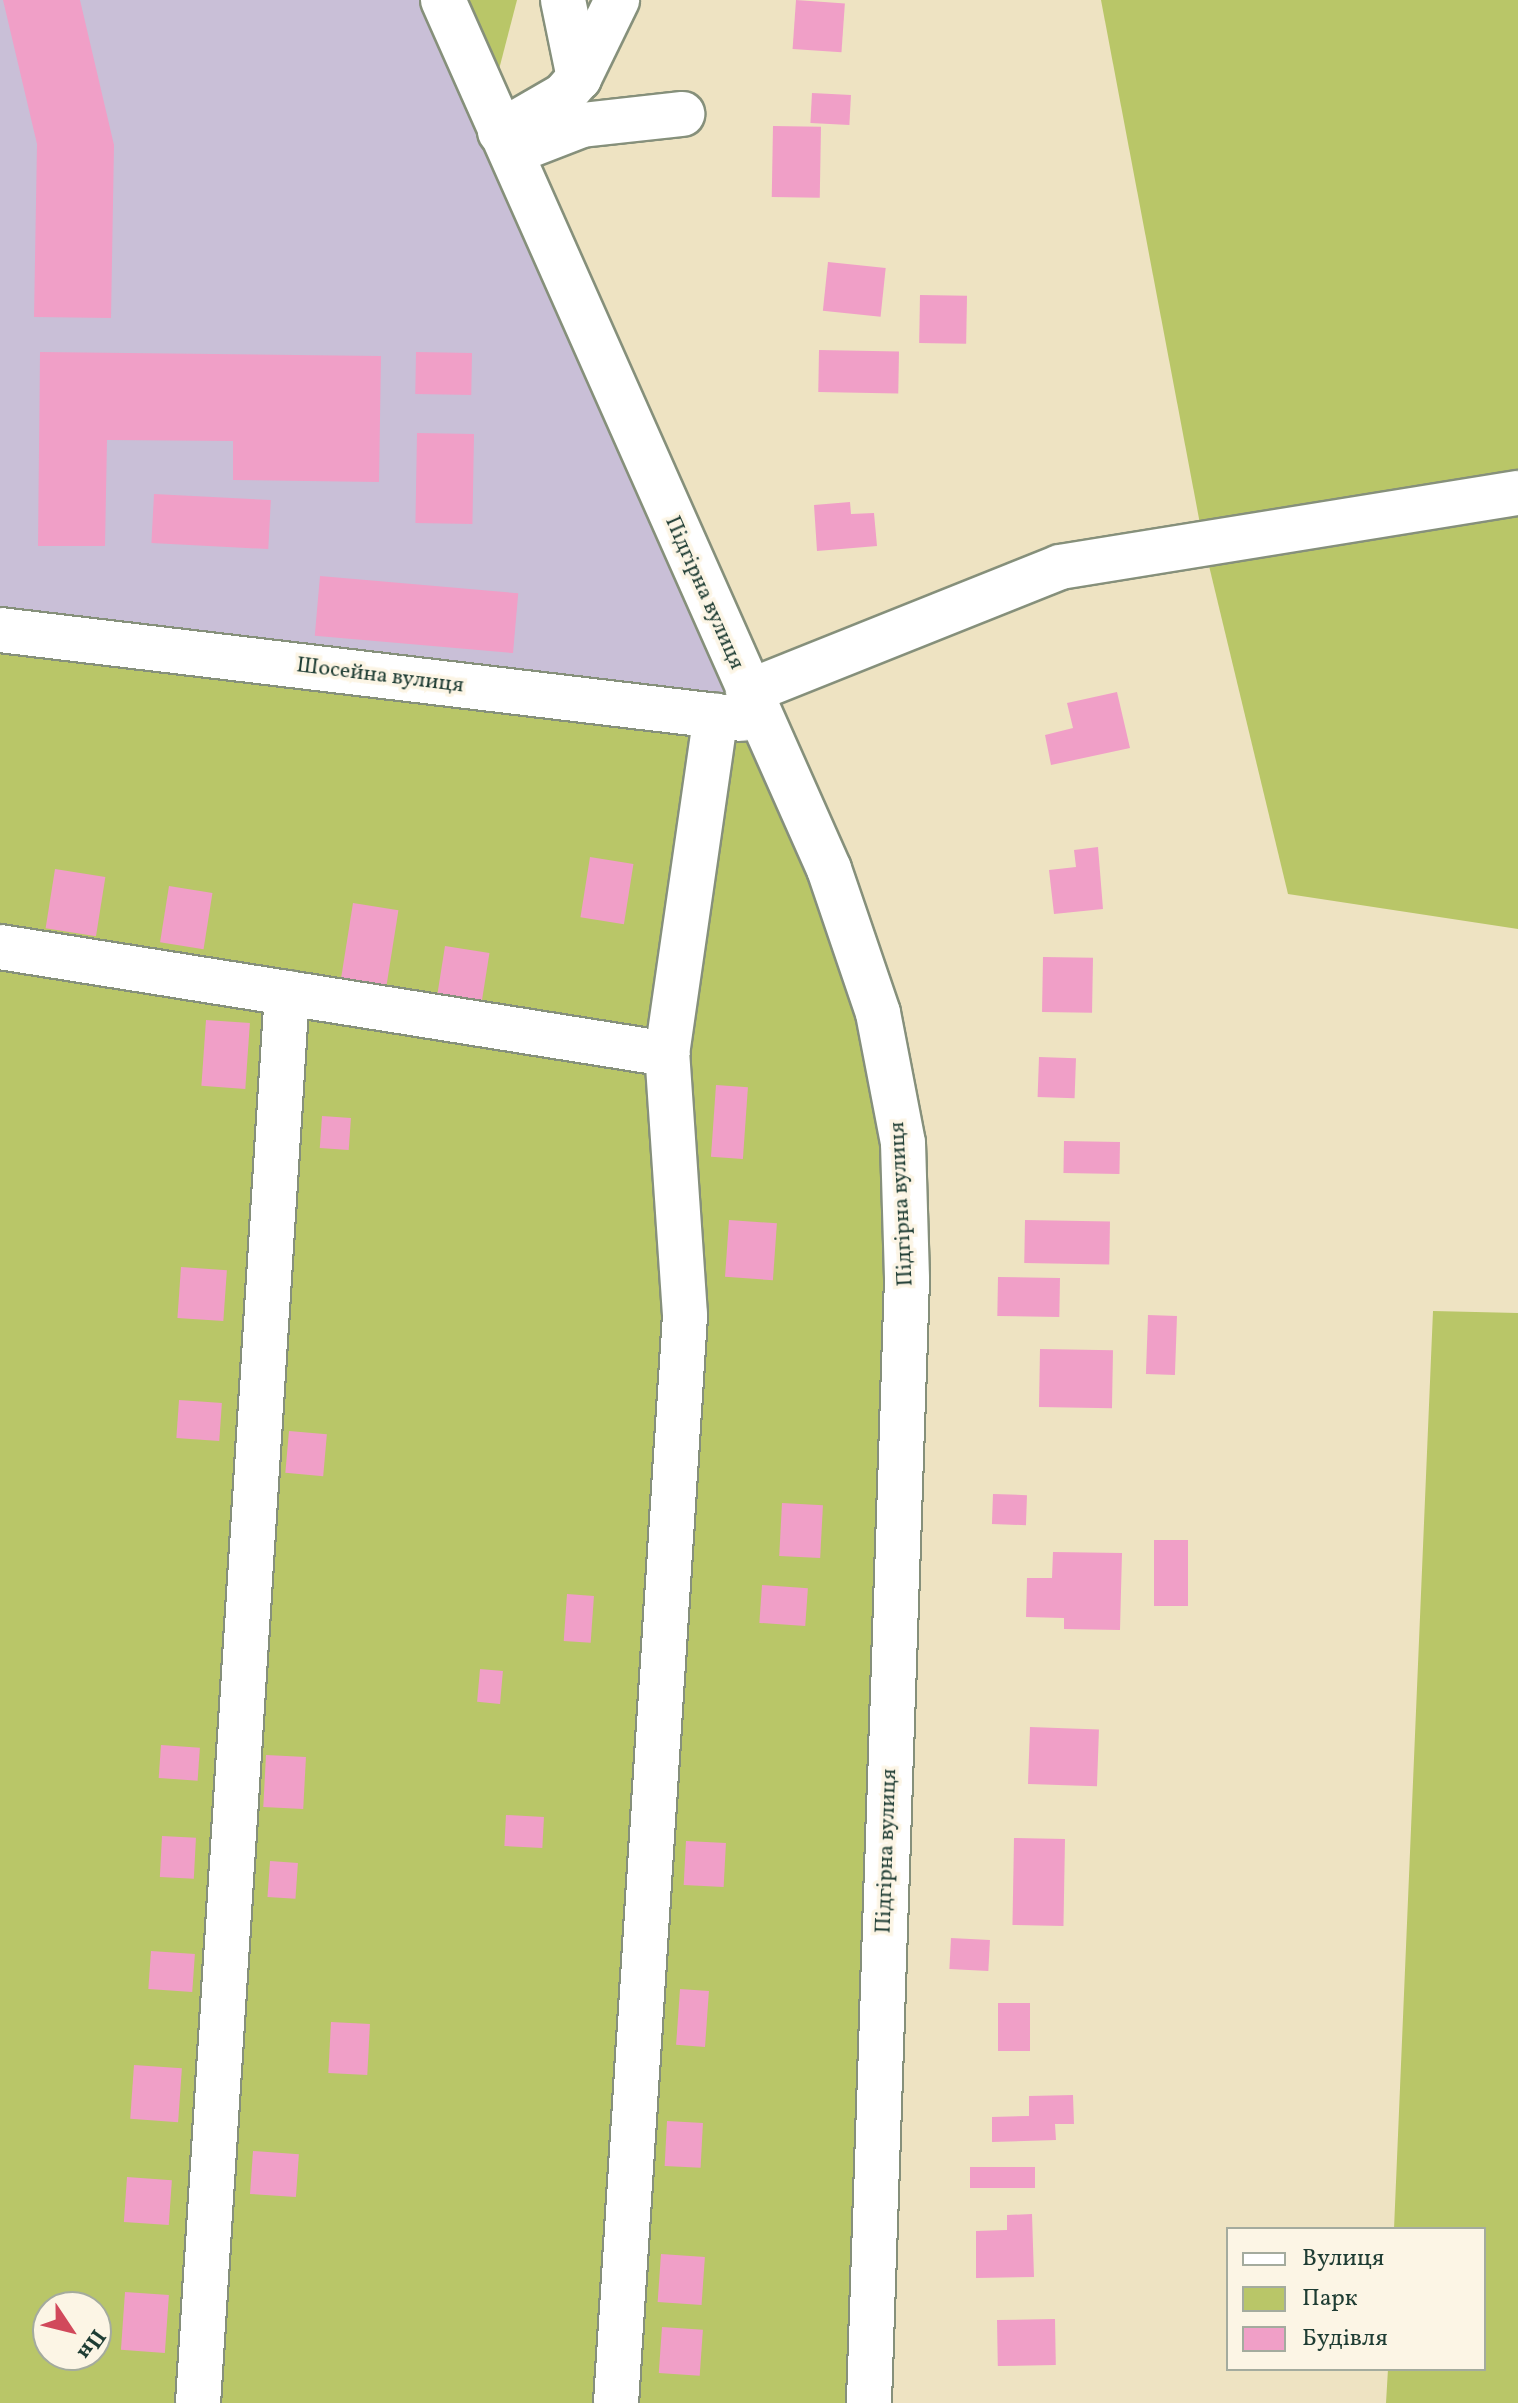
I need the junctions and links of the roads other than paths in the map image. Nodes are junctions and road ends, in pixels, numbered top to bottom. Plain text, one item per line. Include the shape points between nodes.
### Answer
1 (443, 0) edge
2 (563, 0) edge
3 (617, 0) edge
4 (579, 78) junction
5 (682, 114) dead end
6 (504, 143) junction
7 (1518, 493) edge
8 (0, 630) edge
9 (741, 710) junction
10 (0, 947) edge
11 (287, 993) junction
12 (667, 1054) junction
13 (198, 2403) edge
14 (616, 2403) edge
15 (869, 2403) edge

1 - 6 street, Підгірна вулиця
2 - 4 street
3 - 4 street
4 - 6 street
5 - 6 street via 582,125
6 - 9 street, Підгірна вулиця
7 - 9 street via 1060,567
8 - 9 street, Шосейна вулиця
9 - 12 street
9 - 15 street, Підгірна вулиця via 829,869 868,984 903,1143 906,1295
10 - 11 street
11 - 12 street
11 - 13 street
12 - 14 street via 685,1315

